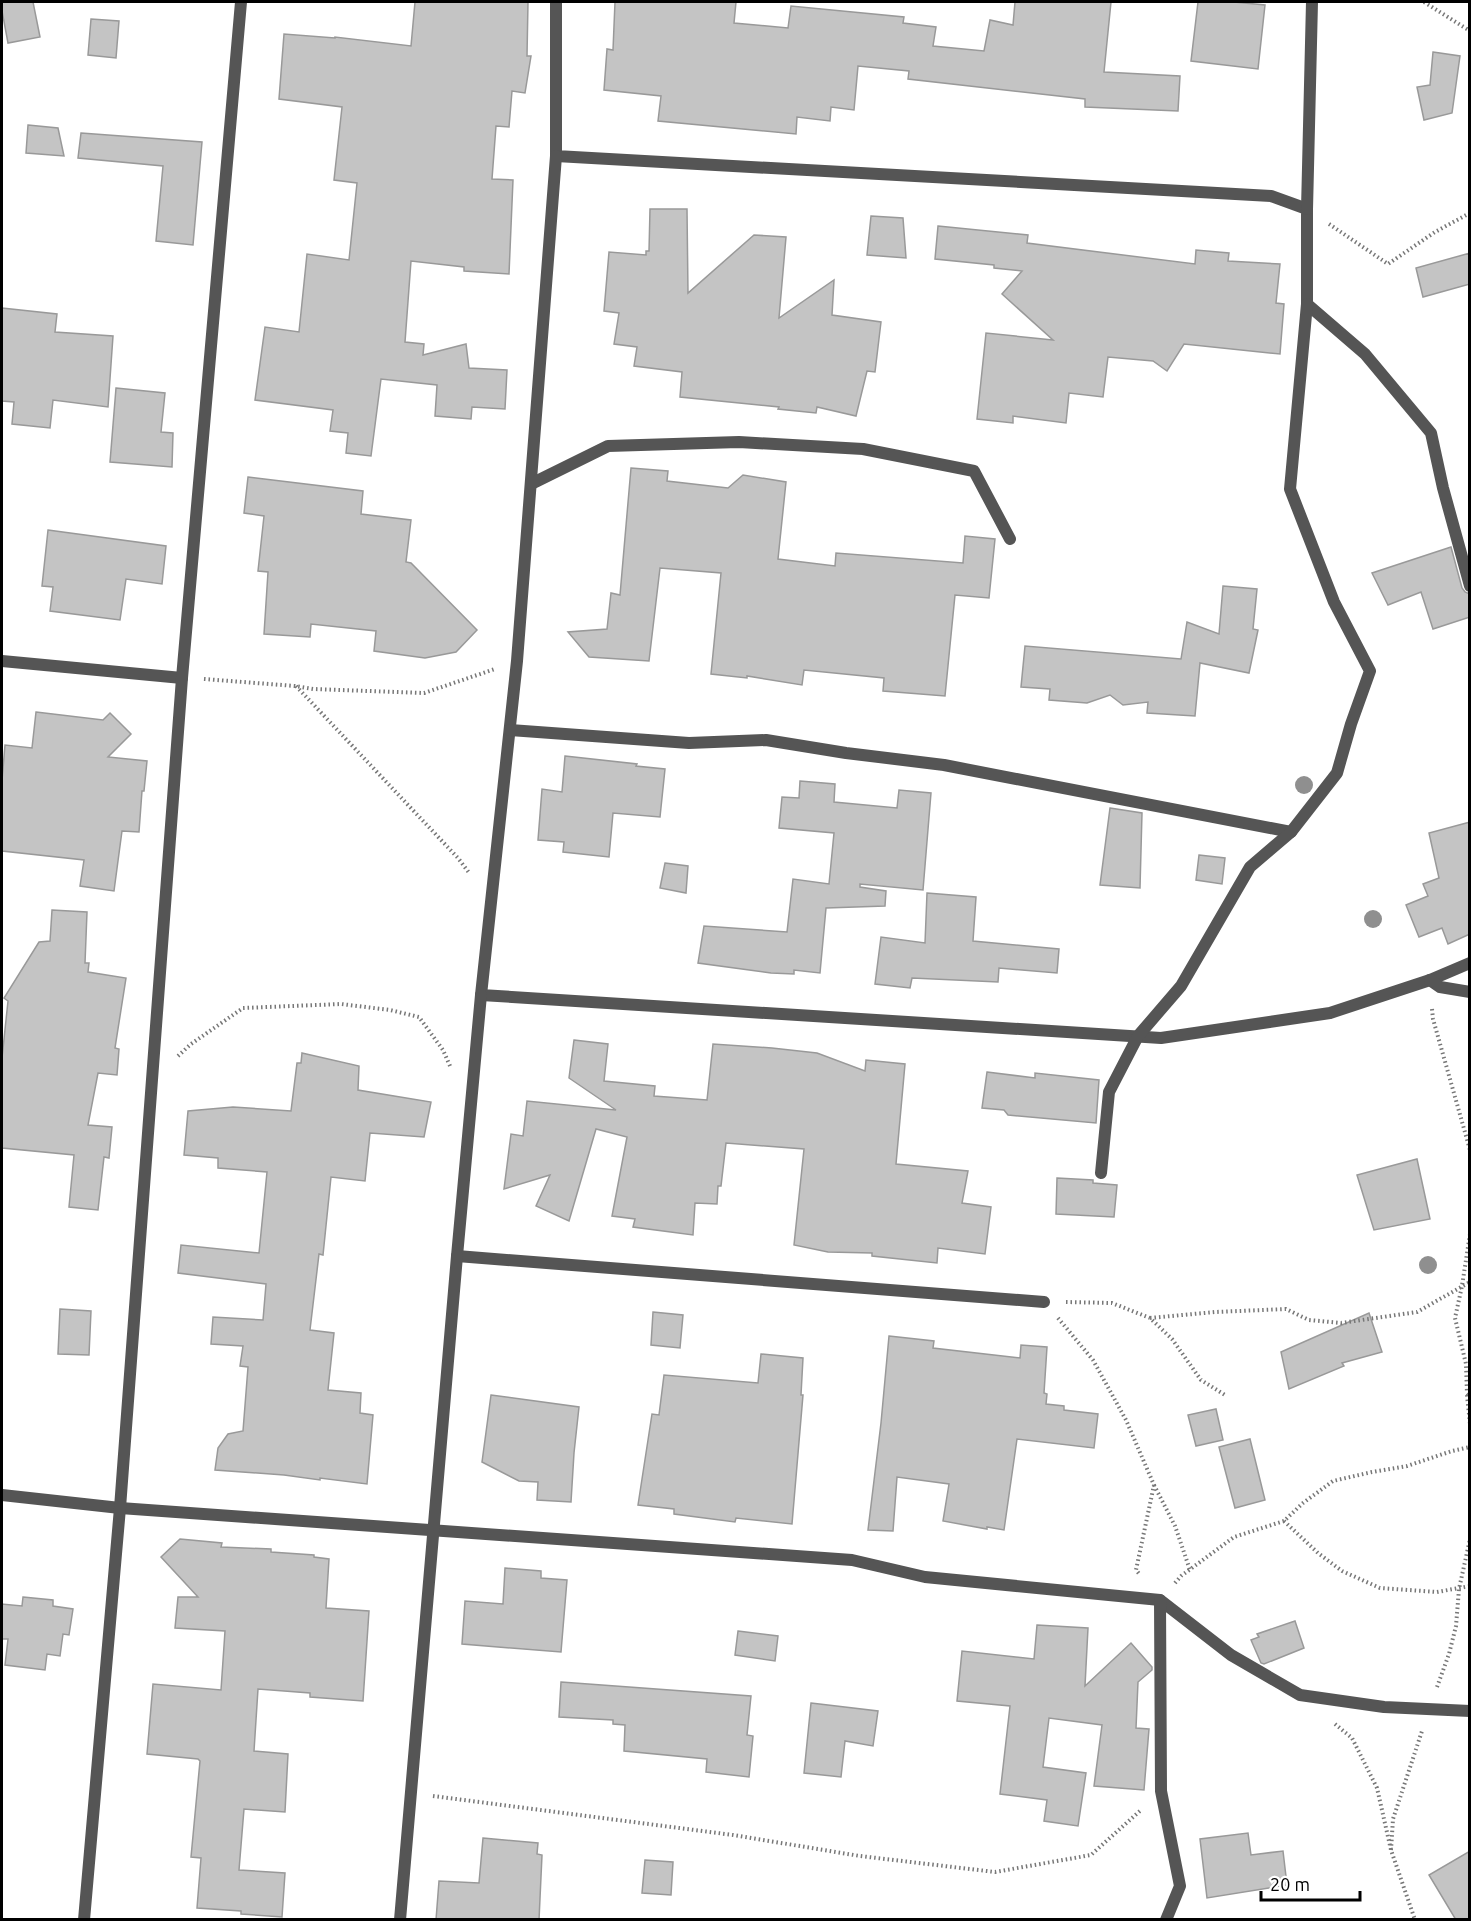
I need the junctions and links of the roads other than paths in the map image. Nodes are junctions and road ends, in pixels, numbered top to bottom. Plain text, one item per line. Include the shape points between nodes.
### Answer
1 (241, 2) edge
2 (556, 2) edge
3 (1312, 2) edge
4 (556, 156) junction
5 (1307, 209) junction
6 (1307, 304) junction
7 (531, 484) junction
8 (1010, 539) dead end
9 (1470, 586) edge
10 (2, 661) edge
11 (182, 678) junction
12 (510, 730) junction
13 (1291, 832) junction
14 (1470, 963) edge
15 (1430, 980) junction
16 (1470, 992) edge
17 (481, 995) junction
18 (1138, 1036) junction
19 (1101, 1173) dead end
20 (457, 1256) junction
21 (1044, 1302) road end
22 (2, 1495) edge
23 (120, 1508) junction
24 (435, 1531) junction
25 (1160, 1600) junction
26 (1470, 1712) edge
27 (84, 1920) edge
28 (400, 1920) edge
29 (1166, 1920) edge

1 - 11 street
2 - 4 street
3 - 5 street
4 - 5 street via 1271,196
4 - 7 street
5 - 6 street
6 - 9 street via 1365,354 1431,433
6 - 13 street via 1290,489 1334,602 1370,671 1337,773
7 - 8 street via 608,446 739,442 863,449 974,471
7 - 12 street
10 - 11 street
11 - 23 street
12 - 13 street via 688,743 766,740 944,765
12 - 17 street
13 - 18 street via 1250,867 1181,986
14 - 15 street
15 - 16 street via 1440,987
15 - 18 street via 1330,1013 1161,1038
17 - 18 street
17 - 20 street
18 - 19 street via 1109,1092
20 - 21 street
20 - 24 street
22 - 23 street
23 - 24 street
23 - 27 street
24 - 25 street via 852,1560 925,1577
24 - 28 street
25 - 26 street via 1231,1655 1300,1695 1384,1707
25 - 29 street via 1161,1791 1180,1886

